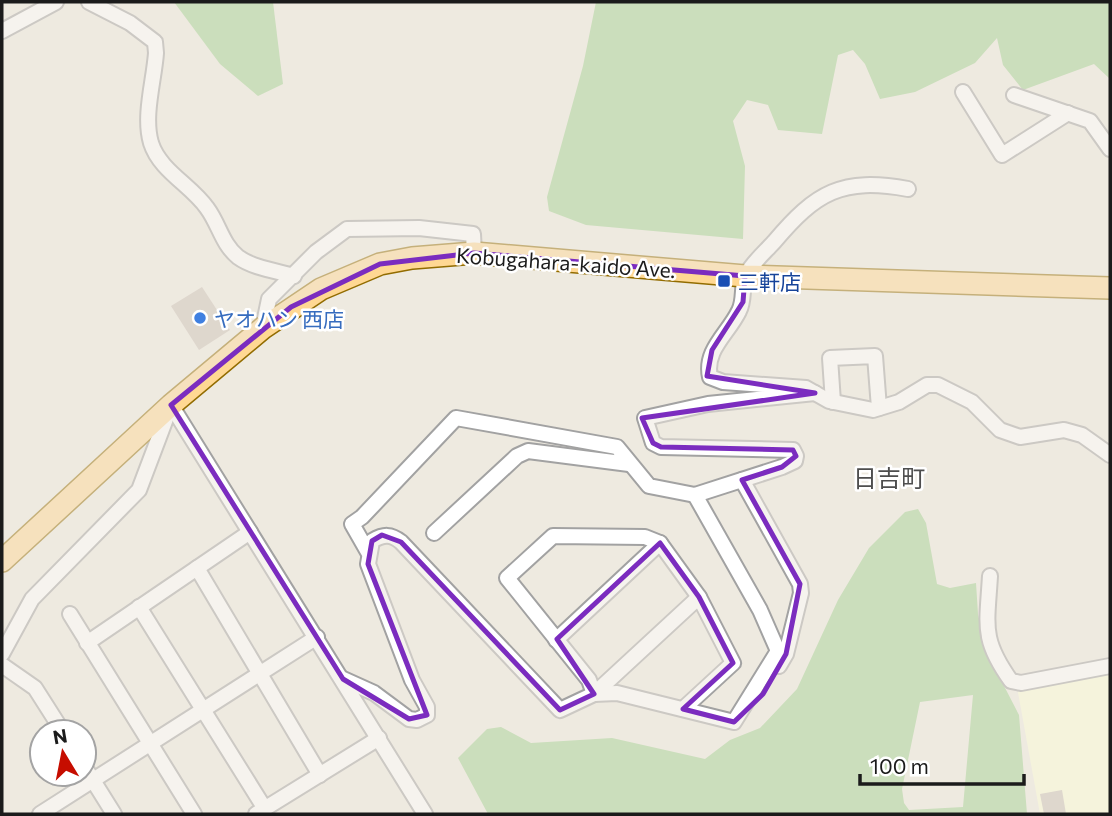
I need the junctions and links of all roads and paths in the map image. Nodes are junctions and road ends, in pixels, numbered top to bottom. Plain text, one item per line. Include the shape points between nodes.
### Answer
1 (56, 2) edge
2 (89, 2) edge
3 (2, 31) edge
4 (963, 92) dead end
5 (1014, 94) dead end
6 (1068, 113) junction
7 (1110, 149) edge
8 (908, 189) dead end
9 (474, 253) junction
10 (294, 276) junction
11 (746, 276) junction
12 (1110, 288) edge
13 (263, 328) junction
14 (815, 393) junction
15 (833, 402) junction
16 (171, 405) junction
17 (879, 408) junction
18 (1110, 455) edge
19 (628, 464) junction
20 (742, 480) junction
21 (695, 495) junction
22 (250, 532) junction
23 (435, 533) dead end
24 (660, 543) junction
25 (368, 552) junction
26 (2, 561) edge
27 (197, 568) junction
28 (990, 576) dead end
29 (699, 597) junction
30 (139, 607) junction
31 (70, 614) dead end
32 (317, 637) junction
33 (556, 640) junction
34 (87, 643) junction
35 (2, 654) edge
36 (2, 665) edge
37 (1110, 666) edge
38 (260, 673) junction
39 (343, 679) junction
40 (594, 694) junction
41 (750, 700) junction
42 (203, 709) junction
43 (682, 709) junction
44 (54, 718) edge
45 (379, 738) junction
46 (149, 743) junction
47 (98, 767) edge
48 (320, 775) junction
49 (70, 788) edge
50 (98, 788) edge
51 (261, 811) edge
52 (40, 814) edge
53 (114, 814) edge
54 (194, 814) edge
55 (425, 814) edge

1 - 3 street
2 - 10 street via 155,42 148,124 152,145 166,168 205,205 236,255
4 - 6 street via 1002,155
5 - 6 street
6 - 7 street via 1090,121
8 - 11 street via 879,184 825,193 784,230
9 - 10 street via 473,234 419,228 347,229
9 - 11 main road, Kobugahara-kaido Ave.
9 - 13 main road, Kobugahara-kaido Ave. via 380,264 321,289
10 - 13 street via 270,299
11 - 12 main road, Kobugahara-kaido Ave.
11 - 14 street via 738,313 712,350 710,377 806,388
13 - 16 main road, Kobugahara-kaido Ave.
14 - 15 street
14 - 20 street via 708,404 645,418 653,443 661,447 793,450 795,461
15 - 17 street
15 - 17 street via 830,358 875,356
16 - 22 street
16 - 26 main road, Kobugahara-kaido Ave.
16 - 35 street via 139,490 32,599
17 - 18 street via 927,385 938,385 972,402 1000,430 1020,438 1064,430 1082,435
19 - 21 street via 649,486
19 - 23 street via 528,451 517,456
19 - 25 street via 617,447 456,418 352,524
20 - 21 street
20 - 41 street via 801,593 786,654 763,694
21 - 41 street via 778,651
22 - 27 street
22 - 32 street
24 - 29 street
24 - 33 street
24 - 33 street via 645,537 553,536 507,579
25 - 39 street via 368,564 427,715 409,719 374,693
25 - 40 street via 372,541 393,536 560,710
27 - 30 street
27 - 38 street
28 - 37 street via 989,646 1011,681
29 - 40 street
29 - 43 street via 733,663
30 - 34 street
30 - 42 street
31 - 34 street
32 - 38 street
32 - 39 street
33 - 40 street via 589,680
34 - 46 street
36 - 44 street via 35,688
38 - 42 street
38 - 48 street
39 - 45 street
40 - 43 street via 617,693
41 - 43 street via 734,722
42 - 46 street
42 - 51 street
45 - 48 street
45 - 55 street
46 - 47 street
46 - 54 street
48 - 51 street
49 - 52 street
50 - 53 street

